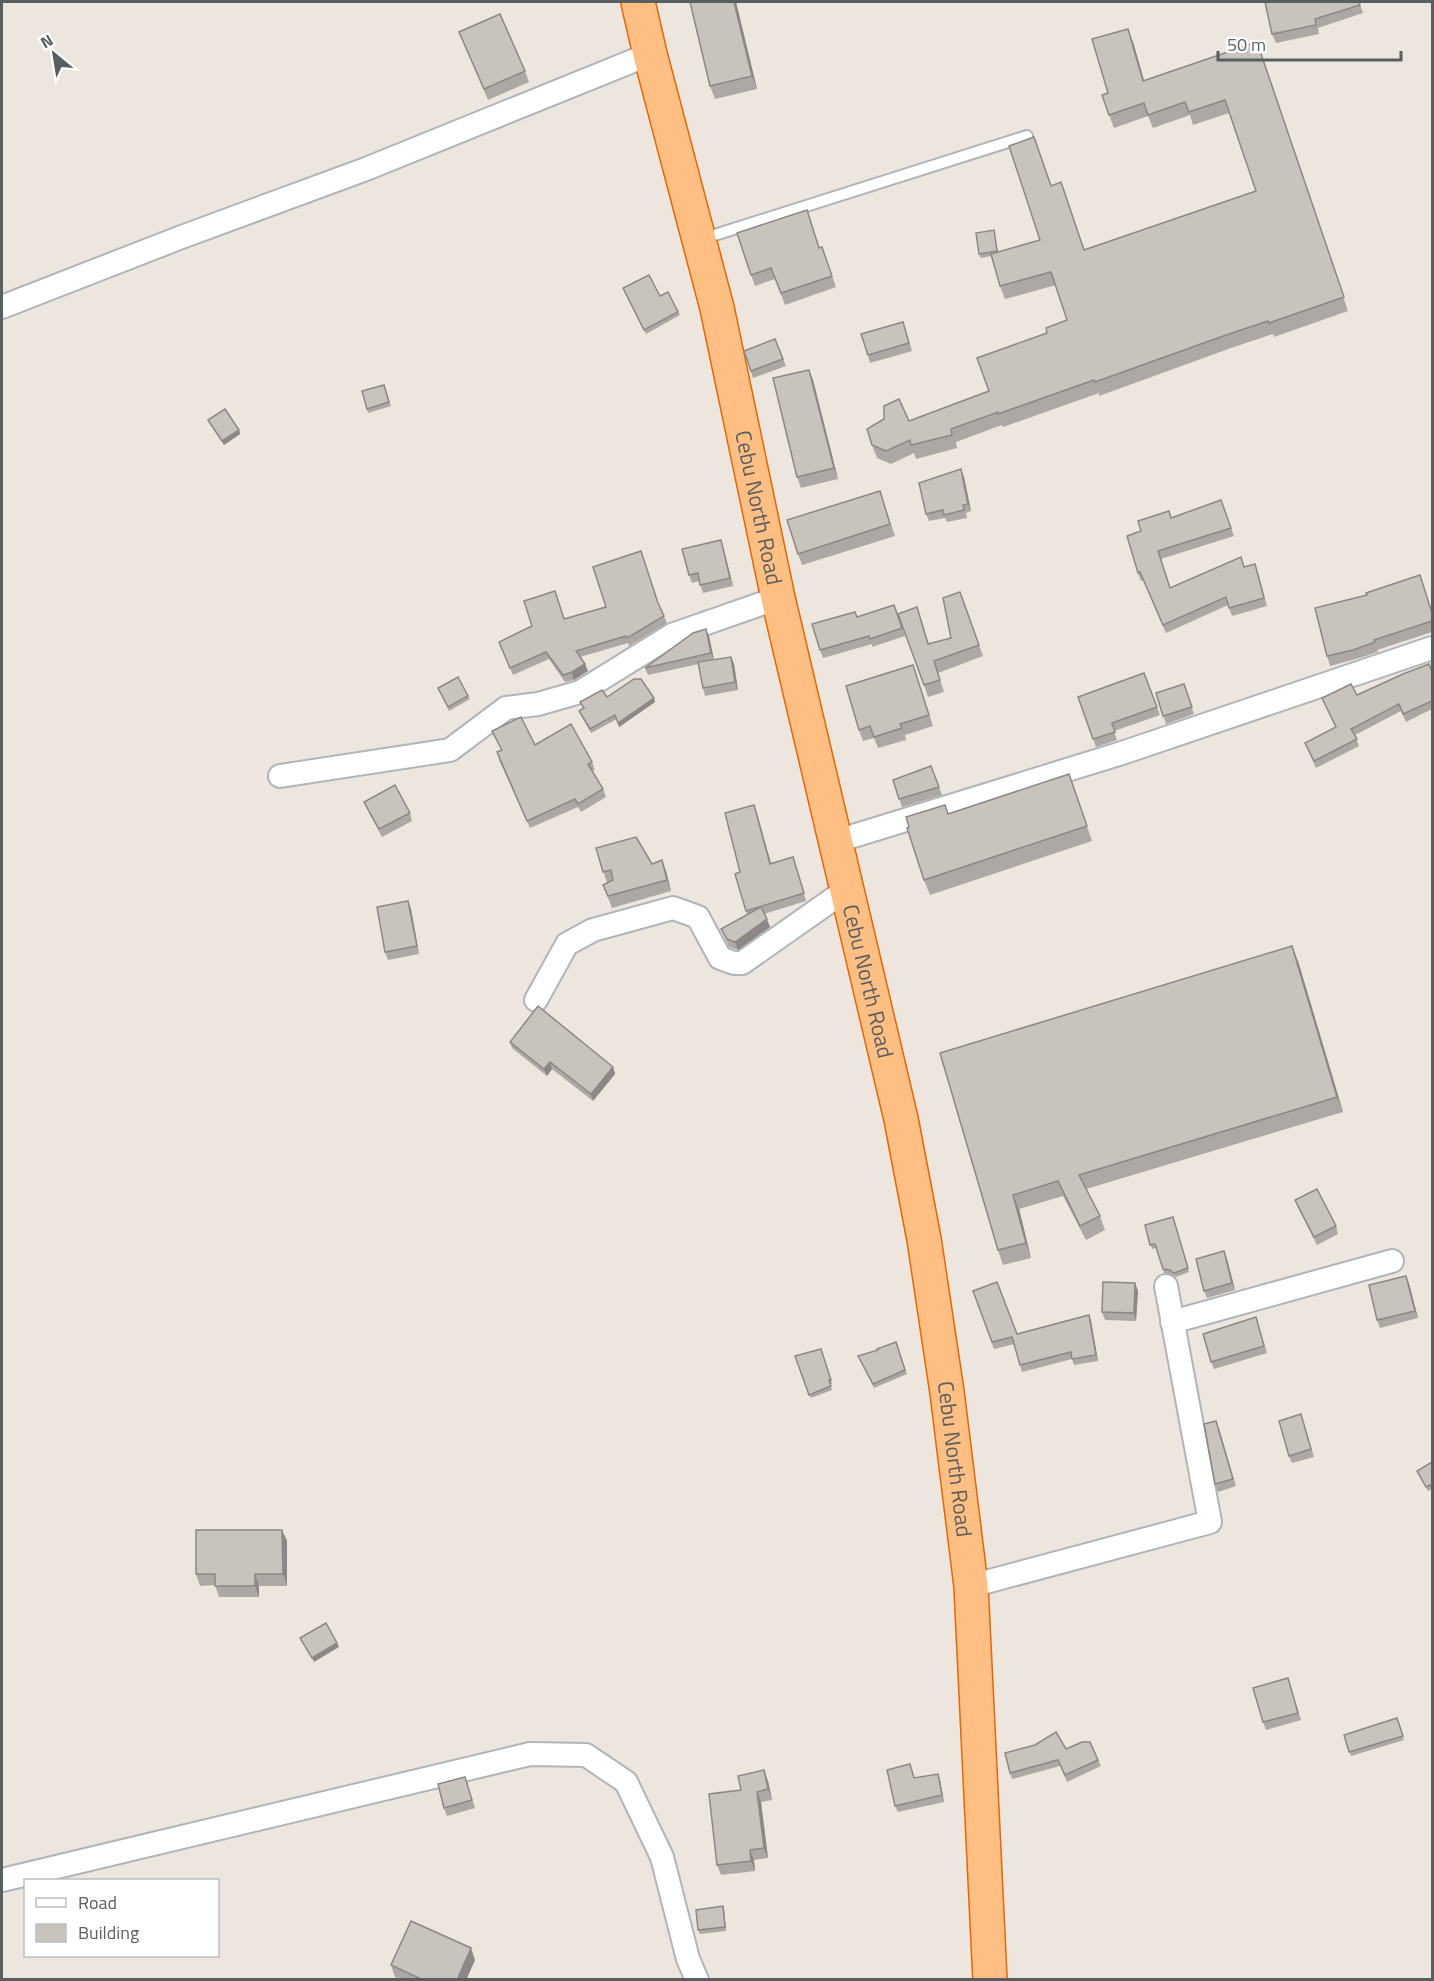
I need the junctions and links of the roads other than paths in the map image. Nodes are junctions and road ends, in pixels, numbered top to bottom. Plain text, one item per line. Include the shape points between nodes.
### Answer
1 (638, 2) edge
2 (650, 54) junction
3 (1027, 136) dead end
4 (699, 240) junction
5 (2, 307) edge
6 (778, 598) junction
7 (1432, 648) edge
8 (280, 776) dead end
9 (834, 842) junction
10 (846, 890) junction
11 (536, 1000) dead end
12 (1392, 1262) dead end
13 (1166, 1286) dead end
14 (1172, 1322) junction
15 (971, 1586) junction
16 (2, 1880) edge
17 (697, 1980) edge
18 (990, 1980) edge

1 - 2 highway, Cebu North Road
2 - 4 highway, Cebu North Road
2 - 5 street via 366,170
3 - 4 lane
4 - 6 highway, Cebu North Road
6 - 8 street via 672,635 580,692 506,708 450,750
6 - 9 highway, Cebu North Road
7 - 9 street via 1122,753
9 - 10 highway, Cebu North Road
10 - 11 street via 742,963 720,958 698,917 673,908 593,930 567,944
10 - 15 highway, Cebu North Road via 901,1119 924,1239
12 - 14 street
13 - 14 street
14 - 15 street via 1210,1522
15 - 18 highway, Cebu North Road
16 - 17 street via 530,1754 586,1755 626,1782 662,1857

